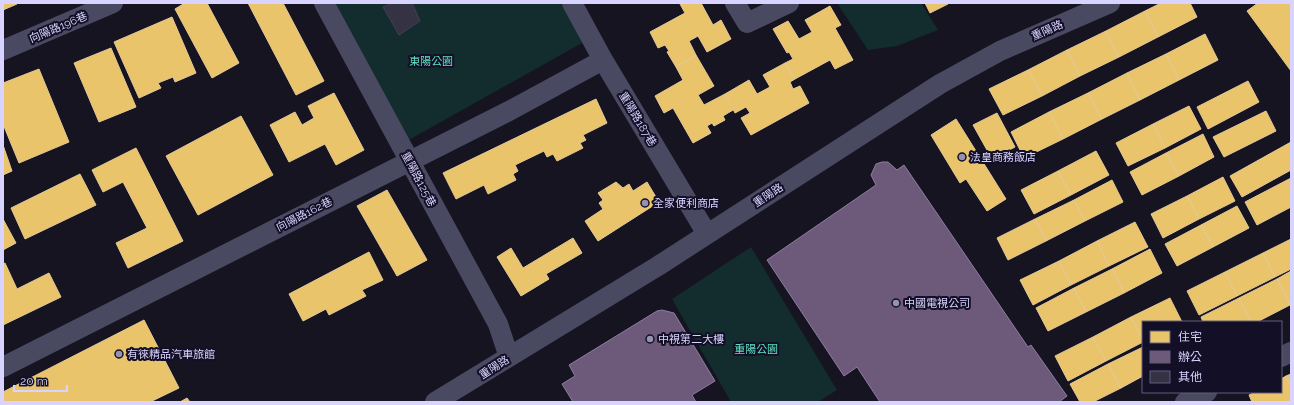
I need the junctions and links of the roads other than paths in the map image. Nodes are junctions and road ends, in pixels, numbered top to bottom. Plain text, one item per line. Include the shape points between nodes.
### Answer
1 (113, 3) edge
2 (324, 3) edge
3 (572, 3) edge
4 (735, 3) edge
5 (789, 3) edge
6 (1110, 3) edge
7 (3, 50) edge
8 (603, 60) junction
9 (410, 161) junction
10 (707, 234) junction
11 (1291, 352) edge
12 (1282, 356) edge
13 (509, 357) junction
14 (3, 367) edge
15 (1205, 393) edge
16 (435, 402) edge
17 (1185, 402) edge

1 - 7 street, 向陽路196巷
2 - 9 street, 重陽路125巷
3 - 8 street, 重陽路187巷
4 - 5 street via 747,23
6 - 10 street, 重陽路 via 1000,51 940,84
8 - 9 street, 向陽路162巷
8 - 10 street, 重陽路187巷
9 - 13 street, 重陽路125巷 via 498,324
9 - 14 street, 向陽路162巷
10 - 13 street, 重陽路
11 - 12 street
13 - 16 street, 重陽路
15 - 17 street

